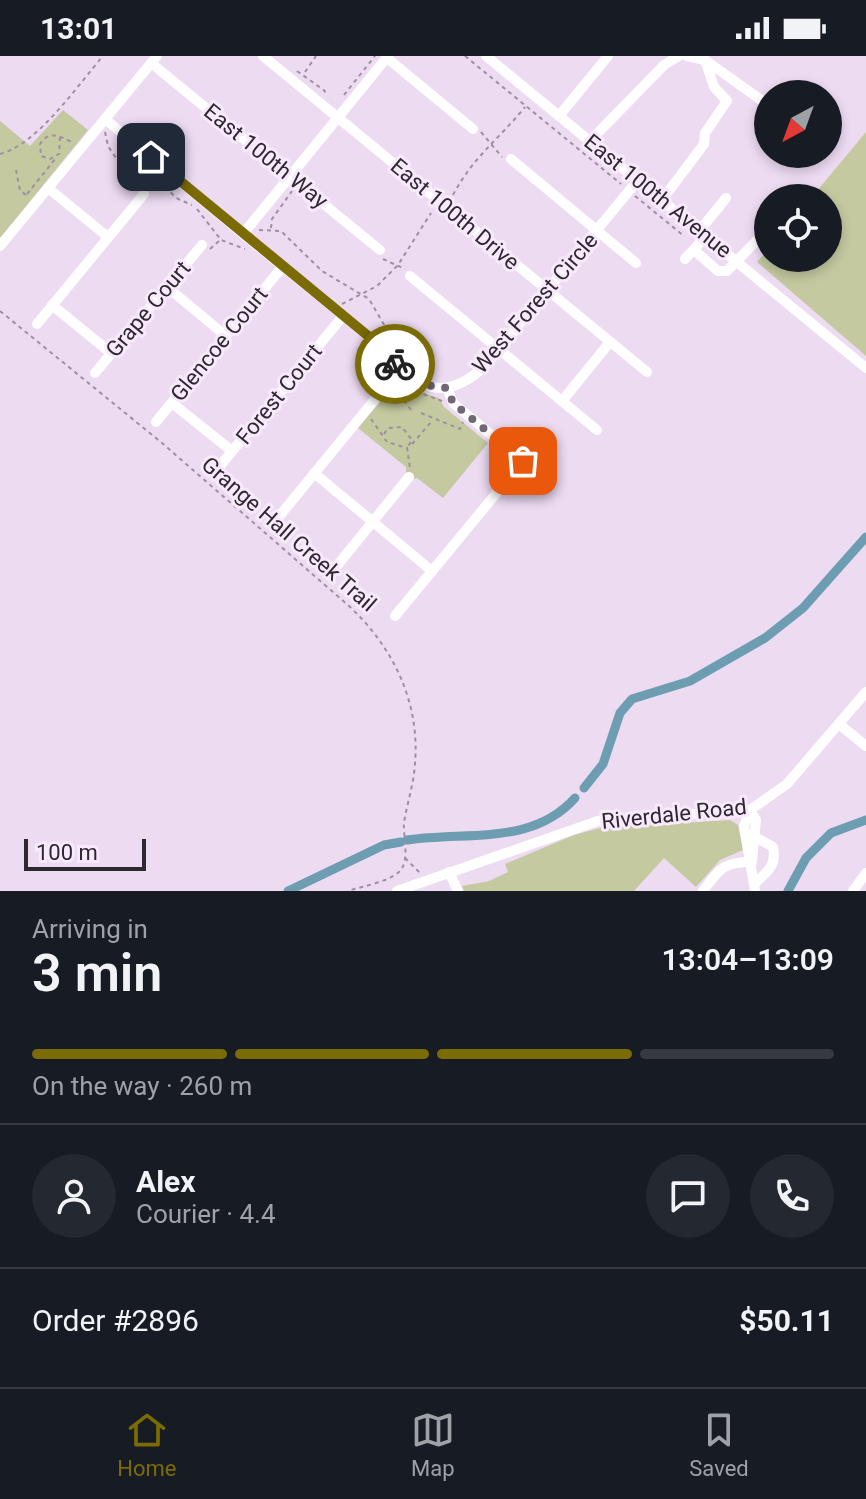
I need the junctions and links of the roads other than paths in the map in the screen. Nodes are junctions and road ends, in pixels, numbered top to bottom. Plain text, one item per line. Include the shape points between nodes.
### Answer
1 (263, 56) edge
2 (486, 56) edge
3 (608, 56) edge
4 (679, 56) edge
5 (687, 56) edge
6 (383, 57) edge
7 (154, 60) edge
8 (705, 60) junction
9 (754, 95) edge
10 (559, 116) junction
11 (339, 117) junction
12 (105, 125) junction
13 (473, 129) road end
14 (590, 141) junction
15 (511, 159) road end
16 (290, 176) junction
17 (638, 180) junction
18 (48, 188) junction
19 (144, 194) dead end
20 (726, 198) dead end
21 (662, 200) junction
22 (597, 231) junction
23 (703, 232) junction
24 (243, 234) junction
25 (108, 237) junction
26 (754, 244) edge
27 (202, 245) dead end
28 (0, 246) edge
29 (380, 250) road end
30 (694, 250) junction
31 (685, 259) dead end
32 (738, 261) junction
33 (636, 263) dead end
34 (283, 266) junction
35 (410, 276) road end
36 (167, 287) junction
37 (548, 291) junction
38 (52, 305) junction
39 (339, 312) junction
40 (37, 324) dead end
41 (226, 336) junction
42 (610, 342) junction
43 (499, 349) junction
44 (111, 353) junction
45 (403, 367) junction
46 (866, 368) edge
47 (647, 372) dead end
48 (95, 373) dead end
49 (447, 388) junction
50 (562, 401) junction
51 (172, 403) junction
52 (156, 422) dead end
53 (597, 430) dead end
54 (232, 451) junction
55 (523, 461) junction
56 (215, 472) dead end
57 (314, 473) junction
58 (409, 477) road end
59 (550, 484) dead end
60 (277, 519) dead end
61 (372, 522) junction
62 (336, 567) dead end
63 (432, 571) junction
64 (395, 616) dead end
65 (866, 692) edge
66 (839, 724) junction
67 (866, 746) edge
68 (750, 810) junction
69 (752, 842) junction
70 (752, 862) junction
71 (449, 872) junction
72 (866, 873) edge
73 (754, 887) edge
74 (397, 891) edge
75 (458, 891) edge
76 (703, 891) edge
77 (853, 891) edge

1 - 11 street, East 100th Drive
2 - 10 street, East 100th Avenue
3 - 10 street
4 - 14 street
5 - 8 street
6 - 11 street
6 - 13 street
7 - 12 street
7 - 16 street, East 100th Way
8 - 9 street
8 - 21 street via 714,87 727,101 705,133 704,144
10 - 14 street, East 100th Avenue
11 - 16 street
11 - 37 street, East 100th Drive
12 - 18 street
12 - 24 street, West Forest Circle
14 - 17 street, East 100th Avenue
15 - 22 street
16 - 24 street
16 - 29 street, East 100th Way
17 - 21 street, East 100th Avenue
17 - 22 street, West Forest Circle
18 - 25 street
18 - 28 street
19 - 25 street
20 - 23 street
21 - 23 street, East 100th Avenue
22 - 33 street
22 - 37 street, West Forest Circle
23 - 30 street
23 - 32 street, East 100th Avenue
24 - 34 street, West Forest Circle
25 - 38 street
26 - 32 street
27 - 36 street, Grape Court
30 - 31 street
30 - 32 street via 718,271 727,271
32 - 46 street, East 100th Avenue
34 - 39 street, West Forest Circle
34 - 41 street, Glencoe Court
35 - 43 street
36 - 41 street
36 - 44 street, Grape Court
37 - 42 street, East 100th Drive
37 - 43 street, West Forest Circle
38 - 40 street
38 - 44 street
39 - 45 street, West Forest Circle
39 - 54 street, Forest Court
41 - 51 street, Glencoe Court
42 - 47 street, East 100th Drive
42 - 50 street
43 - 49 street, West Forest Circle via 476,374
43 - 50 street
44 - 48 street, Grape Court
45 - 49 street, West Forest Circle via 419,384
45 - 57 street
49 - 55 street via 453,403
50 - 53 street
51 - 52 street, Glencoe Court
51 - 54 street
54 - 56 street, Forest Court
55 - 59 street
55 - 63 street
57 - 60 street
57 - 61 street
58 - 61 street
61 - 62 street
61 - 63 street
63 - 64 street
65 - 66 street, Riverdale Road
66 - 67 street
66 - 68 street, Riverdale Road via 787,784
68 - 69 street via 756,820
68 - 71 street, Riverdale Road via 598,821
69 - 70 street
69 - 73 street via 773,847 776,858
70 - 73 street
70 - 76 street via 731,862
71 - 74 street, Riverdale Road
71 - 75 street
72 - 77 street

